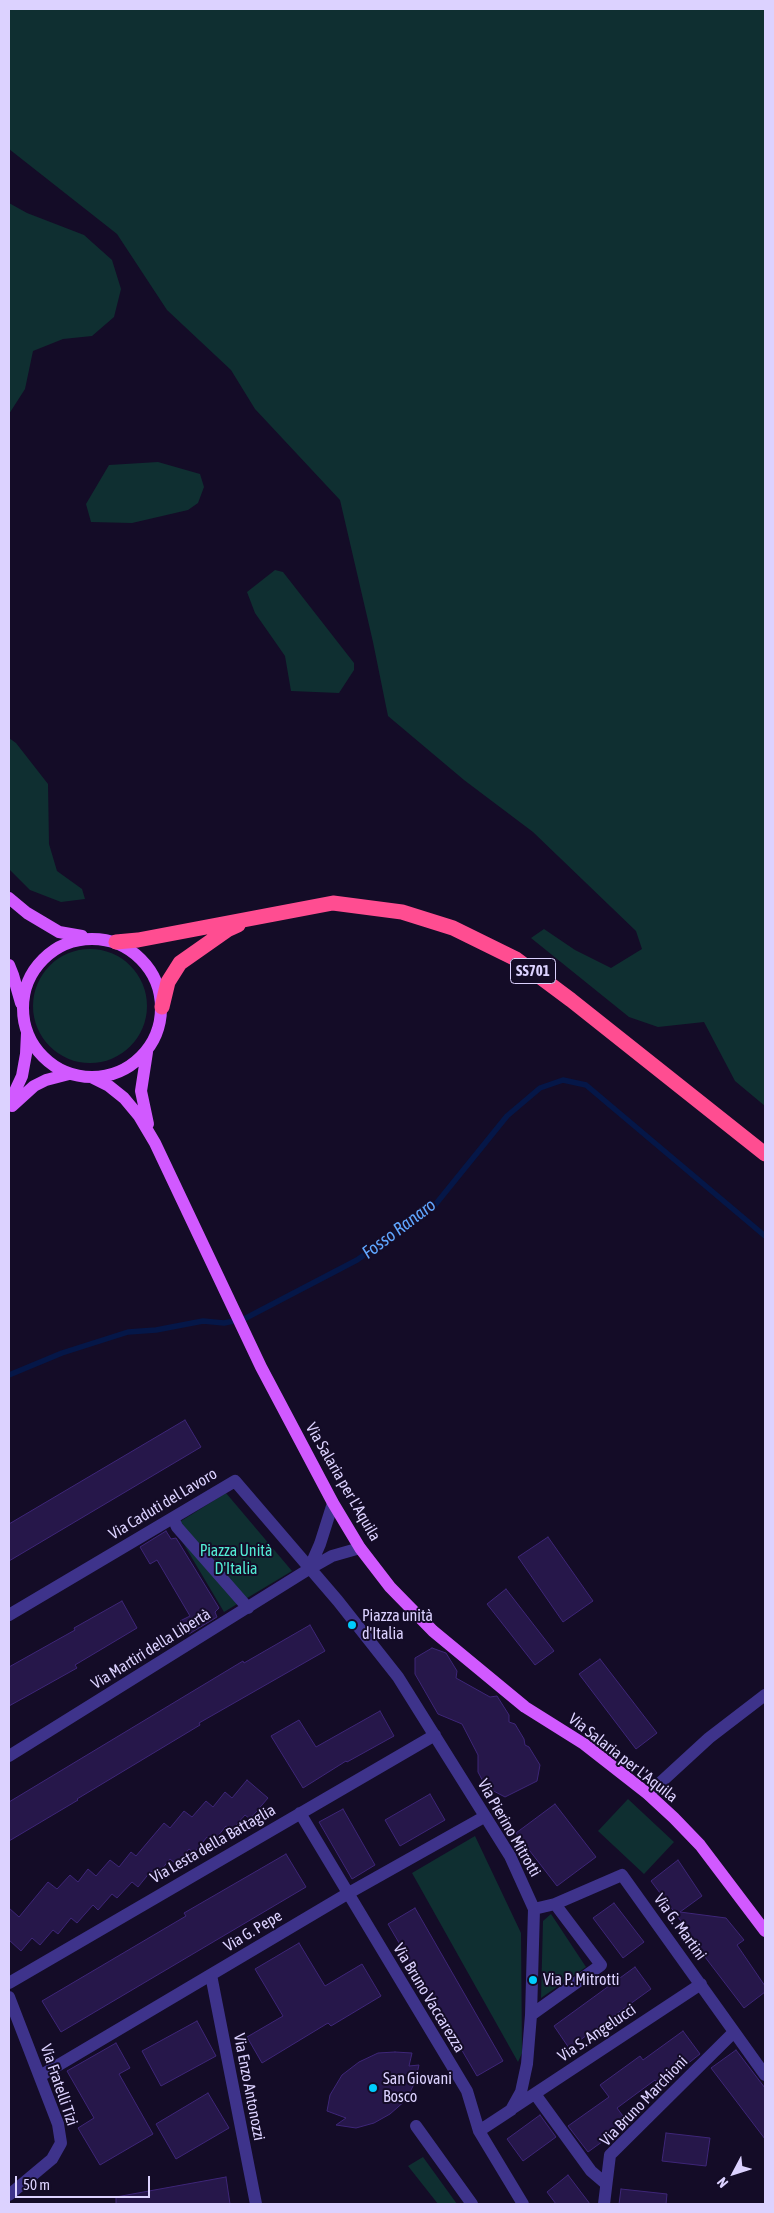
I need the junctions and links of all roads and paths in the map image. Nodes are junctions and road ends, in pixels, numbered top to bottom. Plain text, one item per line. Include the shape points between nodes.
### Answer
1 (9, 898) edge
2 (253, 919) junction
3 (92, 938) junction
4 (116, 942) junction
5 (9, 965) edge
6 (162, 1007) junction
7 (22, 1010) junction
8 (27, 1033) junction
9 (147, 1052) junction
10 (69, 1074) junction
11 (93, 1078) junction
12 (9, 1104) edge
13 (9, 1109) edge
14 (155, 1143) junction
15 (765, 1154) edge
16 (333, 1503) junction
17 (173, 1518) junction
18 (360, 1548) junction
19 (309, 1569) junction
20 (248, 1608) junction
21 (9, 1616) edge
22 (765, 1695) edge
23 (435, 1735) junction
24 (9, 1756) edge
25 (648, 1794) junction
26 (300, 1813) junction
27 (484, 1817) junction
28 (347, 1894) junction
29 (555, 1904) junction
30 (534, 1909) junction
31 (765, 1931) edge
32 (211, 1975) junction
33 (9, 1983) edge
34 (701, 1984) junction
35 (9, 1997) edge
36 (531, 2016) junction
37 (734, 2032) junction
38 (765, 2074) edge
39 (40, 2076) junction
40 (535, 2094) junction
41 (510, 2110) junction
42 (416, 2126) dead end
43 (479, 2131) junction
44 (605, 2183) junction
45 (9, 2195) edge
46 (256, 2204) edge
47 (472, 2204) edge
48 (523, 2204) edge
49 (604, 2204) edge

1 - 3 main road via 59,932
2 - 4 highway, SS701
2 - 6 highway, SS701 via 227,930 180,963 168,982
2 - 15 highway, SS701 via 333,903 402,912 453,928 516,959
3 - 4 main road
3 - 7 main road via 70,942 50,952 35,968 25,988
4 - 6 main road via 134,952 149,967 159,986
5 - 7 main road
6 - 9 main road via 159,1031
7 - 8 main road
8 - 10 main road via 51,1065
8 - 12 main road via 22,1076
9 - 11 main road via 132,1066 113,1075
9 - 14 main road, Via Salaria per L'Aquila via 141,1091
10 - 11 main road
10 - 13 main road via 34,1086
11 - 14 main road, Via Salaria per L'Aquila via 124,1098
14 - 16 main road, Via Salaria per L'Aquila via 261,1367
16 - 18 main road, Via Salaria per L'Aquila
16 - 19 street
17 - 19 street, Via Caduti del Lavoro via 235,1481
17 - 20 street
17 - 21 street, Via Caduti del Lavoro
18 - 19 street via 332,1556
18 - 25 main road, Via Salaria per L'Aquila via 390,1587 433,1630 525,1707 584,1744
19 - 20 street, Via Martiri della Libertà
19 - 23 street, Via Pierino Mitrotti via 338,1600 398,1677
20 - 24 street, Via Martiri della Libertà
22 - 25 street via 709,1738
23 - 26 street, Via Lesta della Battaglia
23 - 27 street, Via Pierino Mitrotti
25 - 31 main road, Via Salaria per L'Aquila via 700,1845
26 - 28 street, Via Bruno Vaccarezza
26 - 33 street, Via Lesta della Battaglia
27 - 28 street, Via G. Pepe
27 - 30 street, Via Pierino Mitrotti via 510,1856
28 - 32 street, Via G. Pepe
28 - 43 street, Via Bruno Vaccarezza via 467,2091
29 - 30 street, Via G. Martini
29 - 34 street, Via G. Martini via 622,1875
29 - 36 street via 601,1965
30 - 36 street, Via Pierino Mitrotti
32 - 39 street, Via G. Pepe
32 - 46 street, Via Enzo Antonozzi
34 - 37 street, Via G. Martini
34 - 40 street, Via S. Angelucci
35 - 39 street, Via Fratelli Tizi
36 - 41 street, Via Pierino Mitrotti via 528,2064 521,2092
37 - 38 street, Via G. Martini
37 - 44 street, Via Bruno Marchioni via 610,2155
39 - 45 street, Via Fratelli Tizi via 58,2124 61,2143 52,2159
40 - 41 street, Via S. Angelucci
40 - 44 street via 591,2171
41 - 43 street, Via Pierino Mitrotti
42 - 47 street
43 - 48 street, Via Bruno Vaccarezza
44 - 49 street, Via Bruno Marchioni

